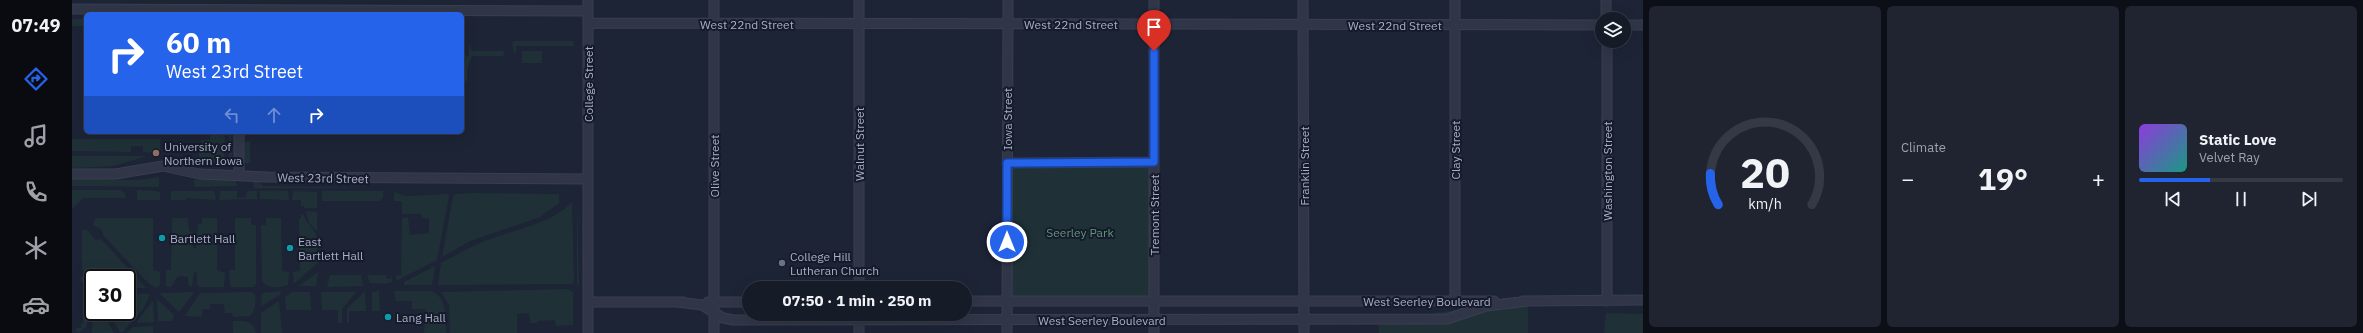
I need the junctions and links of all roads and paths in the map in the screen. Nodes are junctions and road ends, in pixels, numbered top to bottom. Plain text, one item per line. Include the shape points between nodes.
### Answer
1 (588, 0) edge
2 (714, 0) edge
3 (859, 0) edge
4 (1008, 0) edge
5 (1154, 0) edge
6 (1304, 0) edge
7 (1455, 0) edge
8 (1606, 0) edge
9 (239, 8) edge
10 (72, 9) edge
11 (588, 11) junction
12 (1606, 12) edge
13 (588, 23) junction
14 (714, 24) junction
15 (859, 24) junction
16 (1008, 24) junction
17 (1154, 24) junction
18 (1304, 24) junction
19 (1455, 25) junction
20 (1595, 25) edge
21 (1631, 25) edge
22 (1643, 25) edge
23 (1606, 48) edge
24 (239, 134) edge
25 (1154, 162) junction
26 (1007, 163) junction
27 (72, 174) edge
28 (239, 174) junction
29 (588, 179) junction
30 (859, 281) edge
31 (1643, 300) edge
32 (972, 301) edge
33 (1007, 301) junction
34 (1154, 301) junction
35 (1304, 301) junction
36 (1455, 301) junction
37 (1528, 301) junction
38 (1607, 301) junction
39 (588, 302) junction
40 (678, 302) junction
41 (714, 302) junction
42 (742, 302) edge
43 (714, 313) junction
44 (972, 319) edge
45 (742, 320) edge
46 (1006, 320) junction
47 (1154, 320) junction
48 (1304, 320) junction
49 (859, 321) edge
50 (588, 333) edge
51 (714, 333) edge
52 (859, 333) edge
53 (1007, 333) edge
54 (1154, 333) edge
55 (1304, 333) edge

1 - 11 street, College Street
2 - 14 street, Olive Street
3 - 15 street, Walnut Street
4 - 16 street, Iowa Street
5 - 17 street, Tremont Street
6 - 18 street, Franklin Street
7 - 19 street, Clay Street
8 - 12 street
9 - 10 street
9 - 11 street
11 - 13 street, College Street
13 - 14 street, West 22nd Street
13 - 29 street, College Street
14 - 15 street, West 22nd Street
14 - 41 street, Olive Street
15 - 16 street, West 22nd Street
15 - 30 street, Walnut Street
16 - 17 street, West 22nd Street
16 - 26 street, Iowa Street
17 - 18 street, West 22nd Street
17 - 25 street, Tremont Street
18 - 19 street, West 22nd Street
18 - 35 street, Franklin Street
19 - 20 street, West 22nd Street
19 - 36 street, Clay Street
21 - 22 street
23 - 38 street, Washington Street
24 - 28 street
25 - 26 street
25 - 34 street, Tremont Street
26 - 33 street, Iowa Street
27 - 28 street, West 23rd Street via 116,174 163,166 199,174
28 - 29 street, West 23rd Street via 268,177
29 - 39 street, College Street
31 - 38 street, West Seerley Boulevard
32 - 33 street, West Seerley Boulevard
33 - 34 street, West Seerley Boulevard
33 - 46 street, Iowa Street
34 - 35 street, West Seerley Boulevard
34 - 47 street, Tremont Street
35 - 36 street, West Seerley Boulevard
35 - 48 street, Franklin Street
36 - 37 street, West Seerley Boulevard
37 - 38 street, West Seerley Boulevard
37 - 48 street, West Seerley Boulevard via 1486,306 1448,319
39 - 40 street, West Seerley Boulevard
39 - 50 street
40 - 41 street, West Seerley Boulevard
40 - 43 street, West Seerley Boulevard via 702,305
41 - 42 street, West Seerley Boulevard
41 - 43 street, Olive Street
43 - 45 street, West Seerley Boulevard via 723,318
43 - 51 street, Olive Street
44 - 46 street, West Seerley Boulevard
46 - 47 street, West Seerley Boulevard
46 - 53 street, Iowa Street
47 - 48 street, West Seerley Boulevard
47 - 54 street, Tremont Street
48 - 55 street, Franklin Street
49 - 52 street

